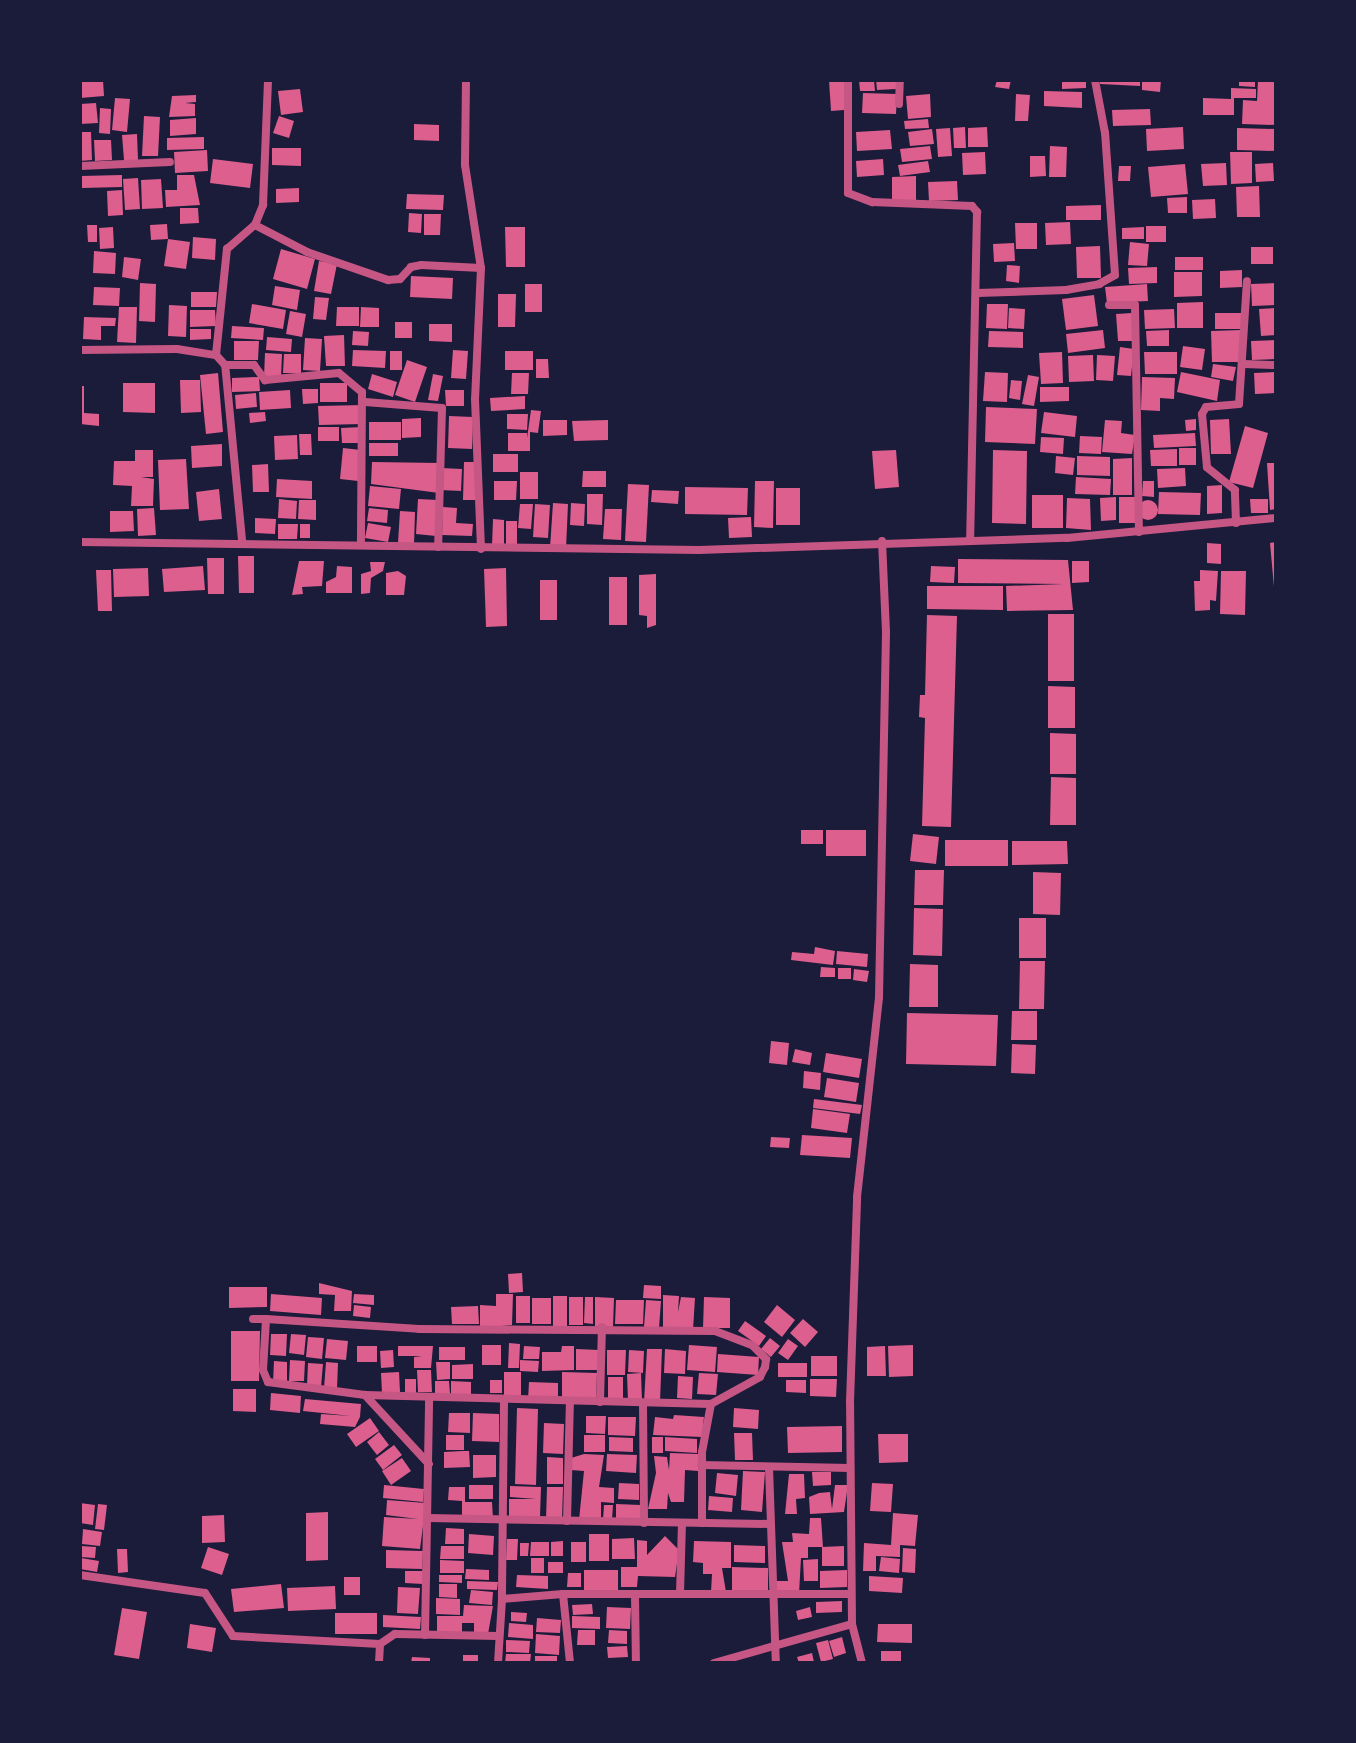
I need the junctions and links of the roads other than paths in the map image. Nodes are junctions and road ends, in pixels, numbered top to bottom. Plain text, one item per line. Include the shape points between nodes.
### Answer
1 (268, 80) edge
2 (466, 80) edge
3 (848, 80) edge
4 (900, 80) edge
5 (1095, 80) edge
6 (899, 104) dead end
7 (170, 162) dead end
8 (80, 166) edge
9 (255, 225) junction
10 (481, 268) junction
11 (1247, 281) dead end
12 (977, 293) junction
13 (1109, 305) dead end
14 (80, 350) edge
15 (216, 355) junction
16 (1244, 364) junction
17 (225, 365) junction
18 (1276, 365) edge
19 (365, 402) junction
20 (1276, 518) edge
21 (1236, 523) junction
22 (1139, 532) junction
23 (970, 539) junction
24 (242, 540) junction
25 (882, 541) junction
26 (80, 542) edge
27 (361, 543) junction
28 (438, 547) junction
29 (481, 549) junction
30 (253, 1319) dead end
31 (266, 1319) junction
32 (602, 1327) junction
33 (365, 1395) junction
34 (429, 1397) junction
35 (504, 1401) junction
36 (570, 1402) junction
37 (600, 1402) junction
38 (643, 1404) junction
39 (711, 1404) junction
40 (429, 1464) junction
41 (701, 1465) junction
42 (769, 1467) junction
43 (850, 1468) junction
44 (427, 1518) junction
45 (567, 1521) junction
46 (501, 1522) junction
47 (644, 1523) junction
48 (682, 1523) junction
49 (702, 1523) junction
50 (769, 1524) junction
51 (80, 1575) edge
52 (563, 1594) junction
53 (680, 1594) junction
54 (851, 1594) junction
55 (635, 1595) junction
56 (771, 1596) junction
57 (502, 1599) junction
58 (852, 1624) junction
59 (425, 1635) junction
60 (498, 1636) junction
61 (773, 1643) junction
62 (380, 1644) junction
63 (379, 1663) edge
64 (498, 1663) edge
65 (570, 1663) edge
66 (636, 1663) edge
67 (714, 1663) edge
68 (776, 1663) edge
69 (862, 1663) edge

1 - 9 street via 263,205
2 - 10 street via 465,165
3 - 12 street via 848,193 872,202 975,207
4 - 6 street
5 - 12 street via 1105,133 1115,275 1066,290
7 - 8 street
9 - 10 street via 307,252 388,280 400,279 421,265
9 - 15 street via 227,249
10 - 29 street via 475,399
11 - 16 street
12 - 23 street
13 - 22 street via 1135,305
14 - 15 street via 177,349
15 - 17 street
16 - 18 street
16 - 21 street via 1238,406 1206,407 1202,414 1207,467 1234,488
17 - 19 street via 254,365 265,380 339,373 358,387
17 - 24 street
19 - 27 street
19 - 28 street via 442,408
20 - 21 street
21 - 22 street
22 - 23 street
23 - 25 street
24 - 26 street
24 - 27 street
25 - 29 street via 699,550
25 - 43 street via 886,632 879,997 857,1197
27 - 28 street
28 - 29 street
30 - 31 street
31 - 32 street via 419,1329
31 - 33 street via 263,1370 268,1382
32 - 37 street
32 - 39 street via 715,1331 752,1345 766,1359 760,1377
33 - 34 street
33 - 40 street
34 - 35 street
34 - 40 street
35 - 36 street
35 - 46 street
36 - 37 street
36 - 45 street
37 - 38 street
38 - 39 street
38 - 47 street
39 - 41 street
40 - 44 street
41 - 42 street
41 - 49 street
42 - 43 street
42 - 50 street
43 - 54 street
44 - 46 street
44 - 59 street
45 - 46 street
45 - 47 street
46 - 57 street
47 - 48 street
48 - 49 street
48 - 53 street
49 - 50 street
50 - 56 street
51 - 62 street via 205,1593 233,1636
52 - 55 street
52 - 57 street
52 - 65 street
53 - 55 street
53 - 56 street
54 - 56 street
54 - 58 street
55 - 66 street
56 - 61 street
57 - 60 street
58 - 61 street
58 - 69 street
59 - 60 street
59 - 62 street via 395,1634
60 - 64 street
61 - 67 street
61 - 68 street
62 - 63 street

